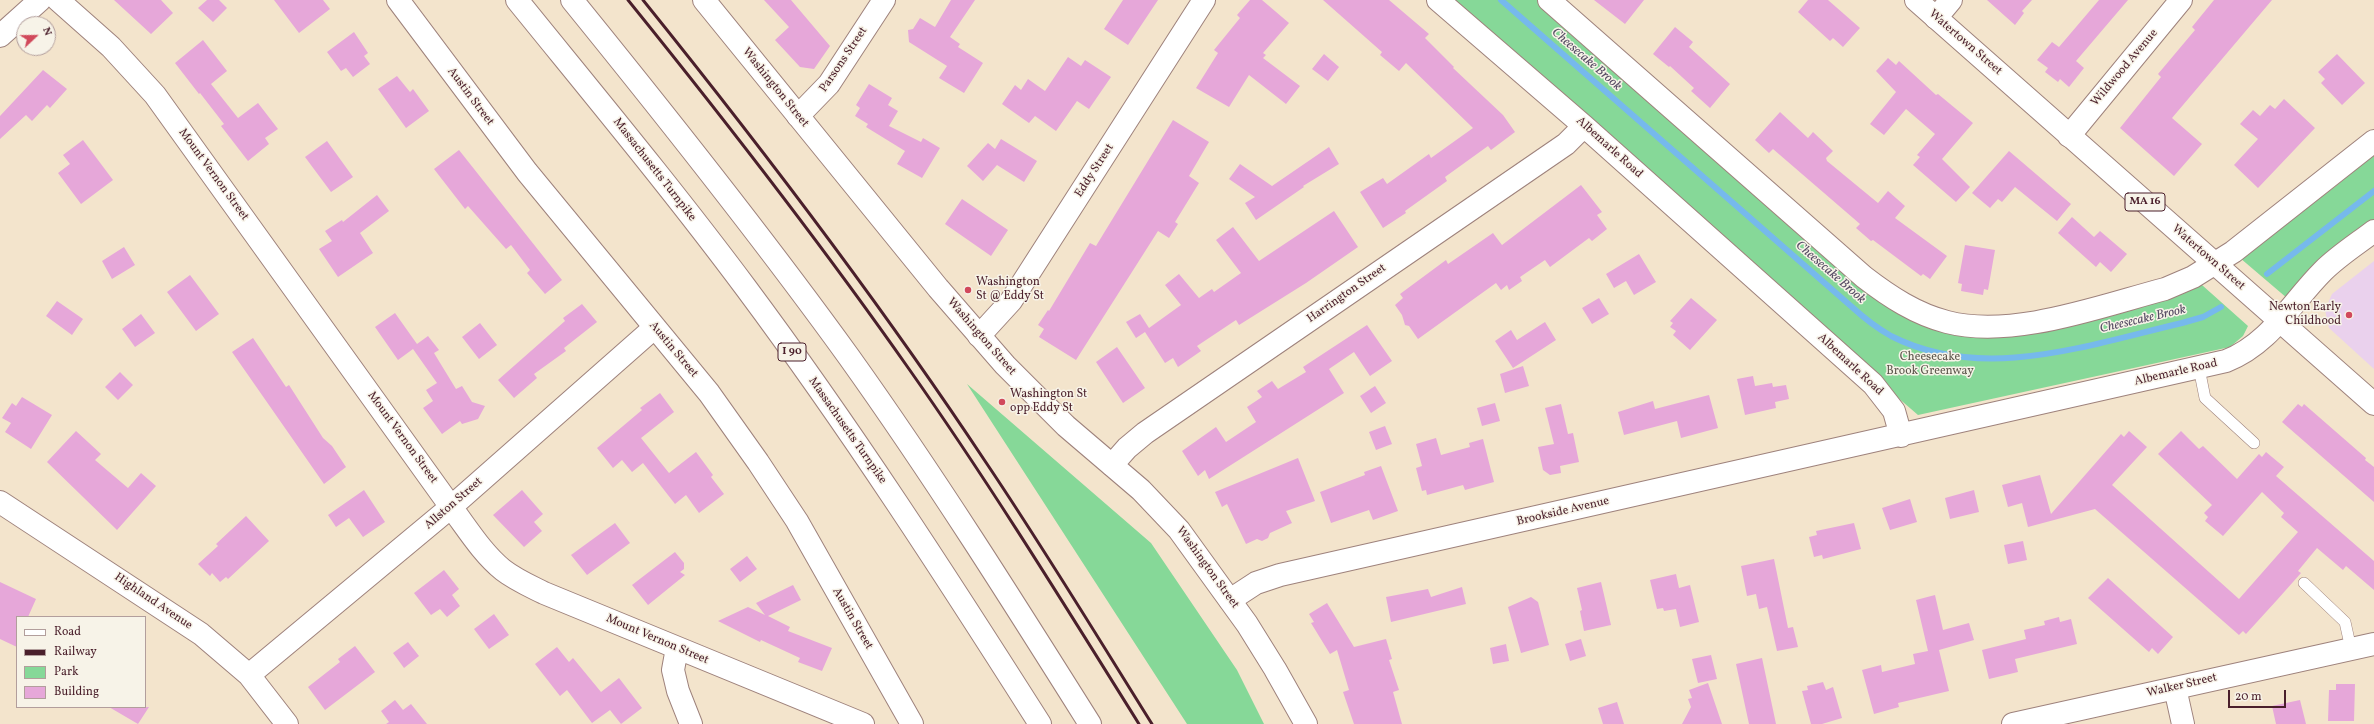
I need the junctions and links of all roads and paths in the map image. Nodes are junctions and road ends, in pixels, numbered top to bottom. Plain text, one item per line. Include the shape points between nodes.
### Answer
1 (40, 0) edge
2 (58, 0) edge
3 (398, 0) edge
4 (517, 0) edge
5 (572, 0) edge
6 (704, 0) edge
7 (884, 0) edge
8 (1204, 0) edge
9 (1438, 0) edge
10 (1549, 0) edge
11 (1916, 0) edge
12 (1951, 0) edge
13 (2181, 0) edge
14 (1936, 18) junction
15 (0, 36) edge
16 (798, 116) junction
17 (1584, 126) junction
18 (2069, 136) junction
19 (2374, 141) edge
20 (2374, 231) edge
21 (2214, 264) junction
22 (2279, 321) junction
23 (654, 328) junction
24 (979, 336) junction
25 (2199, 368) junction
26 (2374, 404) edge
27 (1901, 436) junction
28 (2254, 443) dead end
29 (1112, 465) junction
30 (0, 502) edge
31 (451, 507) junction
32 (2304, 583) dead end
33 (1230, 600) junction
34 (2374, 644) edge
35 (677, 648) junction
36 (2351, 649) junction
37 (249, 675) junction
38 (2175, 688) junction
39 (287, 724) edge
40 (691, 724) edge
41 (863, 724) edge
42 (912, 724) edge
43 (1040, 724) edge
44 (1090, 724) edge
45 (1306, 724) edge
46 (2013, 724) edge
47 (2183, 724) edge

1 - 15 main road
2 - 31 main road, Mount Vernon Street via 111,47 155,95
3 - 23 main road, Austin Street via 513,154
4 - 43 main road, Massachusetts Turnpike / I 90 via 657,172 783,339 910,522
5 - 44 main road via 721,186 849,357 944,496
6 - 16 main road, Washington Street
7 - 16 main road, Parsons Street via 829,84
8 - 24 main road, Eddy Street via 1011,301
9 - 17 main road, Albemarle Road
10 - 21 main road via 1854,269 1893,299 1925,315 1969,326 2002,327 2037,322 2170,288
11 - 14 main road, Watertown Street / MA 16
12 - 14 main road
13 - 18 main road, Wildwood Avenue
14 - 18 main road, Watertown Street / MA 16
16 - 24 main road, Washington Street
17 - 27 main road, Albemarle Road via 1873,384 1894,411
17 - 29 main road, Harrington Street via 1566,144 1145,433
18 - 21 main road, Watertown Street / MA 16
19 - 21 main road via 2247,242
20 - 22 main road, Albemarle Road via 2323,271
21 - 22 main road, Watertown Street / MA 16
22 - 25 main road, Albemarle Road via 2259,343 2243,354
22 - 26 main road, Watertown Street / MA 16
23 - 31 main road, Allston Street
23 - 42 main road, Austin Street via 709,393 797,521
24 - 29 main road, Washington Street via 1049,410
25 - 27 main road, Albemarle Road
25 - 28 lane via 2205,398
27 - 33 main road, Brookside Avenue via 1280,575 1256,583
29 - 33 main road, Washington Street via 1171,521
30 - 37 main road, Highland Avenue via 170,612 201,634
31 - 35 main road, Mount Vernon Street via 485,552 503,570 522,582
31 - 37 main road, Allston Street
32 - 36 lane via 2345,622
33 - 45 main road, Washington Street via 1275,669
34 - 36 main road, Walker Street
35 - 40 main road via 673,670
35 - 41 main road, Mount Vernon Street
36 - 38 main road, Walker Street
37 - 39 main road, Highland Avenue
38 - 46 main road, Walker Street
38 - 47 main road

